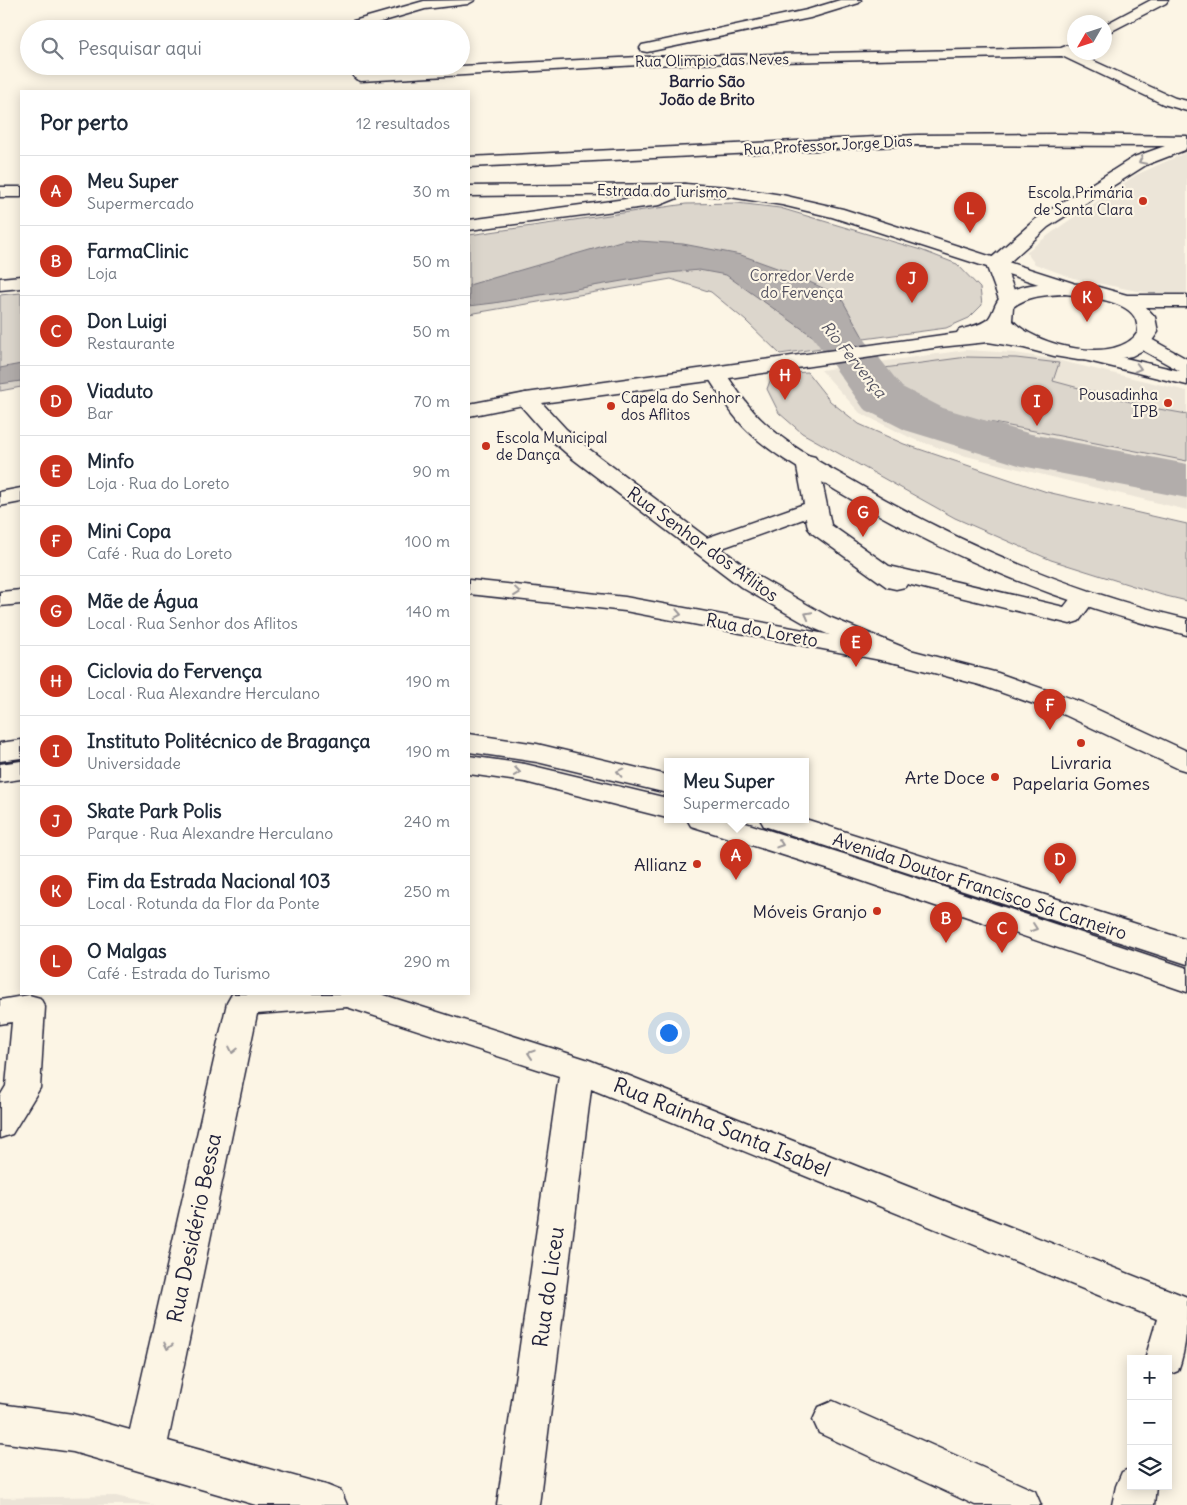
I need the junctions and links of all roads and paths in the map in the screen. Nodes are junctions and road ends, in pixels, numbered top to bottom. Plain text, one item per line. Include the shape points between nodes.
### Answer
1 (468, 0) edge
2 (854, 0) edge
3 (1162, 0) edge
4 (373, 20) edge
5 (1112, 27) edge
6 (1067, 49) edge
7 (1090, 60) edge
8 (639, 61) junction
9 (470, 70) edge
10 (380, 75) edge
11 (361, 76) dead end
12 (1187, 106) edge
13 (1187, 142) edge
14 (470, 162) edge
15 (684, 189) junction
16 (470, 191) edge
17 (0, 192) edge
18 (20, 192) edge
19 (470, 225) edge
20 (995, 266) junction
21 (20, 282) edge
22 (0, 284) edge
23 (1066, 287) junction
24 (1187, 300) edge
25 (1124, 301) junction
26 (1187, 304) edge
27 (1005, 306) junction
28 (1145, 333) junction
29 (940, 341) junction
30 (1026, 342) junction
31 (1091, 356) junction
32 (1187, 367) edge
33 (716, 374) junction
34 (1187, 379) edge
35 (526, 399) junction
36 (470, 410) edge
37 (807, 462) junction
38 (20, 495) edge
39 (0, 499) edge
40 (816, 507) junction
41 (704, 547) junction
42 (470, 586) edge
43 (20, 597) edge
44 (1084, 598) junction
45 (0, 599) edge
46 (1187, 627) edge
47 (901, 656) junction
48 (470, 743) edge
49 (20, 749) edge
50 (0, 752) edge
51 (1187, 762) edge
52 (470, 765) edge
53 (20, 770) edge
54 (0, 773) edge
55 (664, 783) edge
56 (664, 807) edge
57 (714, 823) edge
58 (786, 823) edge
59 (1187, 932) edge
60 (1134, 935) junction
61 (1187, 952) edge
62 (1187, 980) edge
63 (336, 995) edge
64 (351, 995) edge
65 (243, 1003) joint
66 (0, 1012) edge
67 (577, 1068) junction
68 (0, 1124) edge
69 (1183, 1312) edge
70 (1166, 1355) edge
71 (833, 1420) dead end
72 (0, 1423) edge
73 (73, 1433) junction
74 (0, 1442) edge
75 (145, 1453) junction
76 (1135, 1490) edge
77 (326, 1505) edge
78 (518, 1505) edge
79 (1020, 1505) edge
80 (1133, 1505) edge

1 - 4 street via 424,6
2 - 8 street via 810,14 628,52
3 - 5 street
6 - 8 street, Rua Olimpio das Neves
7 - 12 street via 1169,101
8 - 9 street, Rua Olimpio das Neves
10 - 11 street, Rua Olimpio das Neves
13 - 14 street, Rua Professor Jorge Dias via 917,140
13 -> 20 street via 1140,161 1042,222
15 - 16 street, Estrada do Turismo
15 - 19 street via 660,200
15 - 20 street, Estrada do Turismo via 782,200 837,213
17 - 18 street
20 - 23 street, Estrada do Turismo
20 - 27 street
21 - 22 street
23 - 25 street via 1107,294
23 - 27 street via 1029,291
24 - 25 street
25 - 28 street via 1144,316
26 - 28 street via 1165,313
27 - 29 street via 997,322 981,330
27 - 30 street via 1002,321 1010,332
28 - 31 street via 1129,349
28 - 32 street
29 - 30 street via 988,336
29 - 33 street
30 - 31 street via 1068,354
31 -> 34 street
33 - 35 street
33 - 37 street via 755,426
35 - 36 street
35 - 41 street, Rua Senhor dos Aflitos via 558,434 582,454
37 - 40 street
37 - 44 street via 911,522 1020,575
38 - 39 street
40 - 41 street
40 - 44 street via 820,528 889,577 1070,616
47 -> 41 street, Rua Senhor dos Aflitos via 784,603
42 -> 47 street, Rua do Loreto via 625,604
43 - 45 street
44 - 46 street
47 - 51 street, Rua do Loreto via 990,679 1059,703
55 -> 48 street via 537,753
49 - 50 street
52 -> 56 street via 525,773
53 - 54 street
57 -> 62 street, Avenida Doutor Francisco Sá Carneiro
58 - 60 street, Avenida Doutor Francisco Sá Carneiro
59 - 60 street
60 - 61 street, Avenida Doutor Francisco Sá Carneiro
63 -> 65 street, Rua Rainha Santa Isabel
67 -> 64 street, Rua Rainha Santa Isabel
65 -> 75 street, Rua Desidério Bessa
66 - 68 street via 29,1007 23,1088
67 - 69 street, Rua Rainha Santa Isabel
67 - 78 street, Rua do Liceu
69 - 70 street
71 - 79 street
72 - 73 street
73 - 74 street
73 - 75 street
75 - 77 street
76 - 80 street

